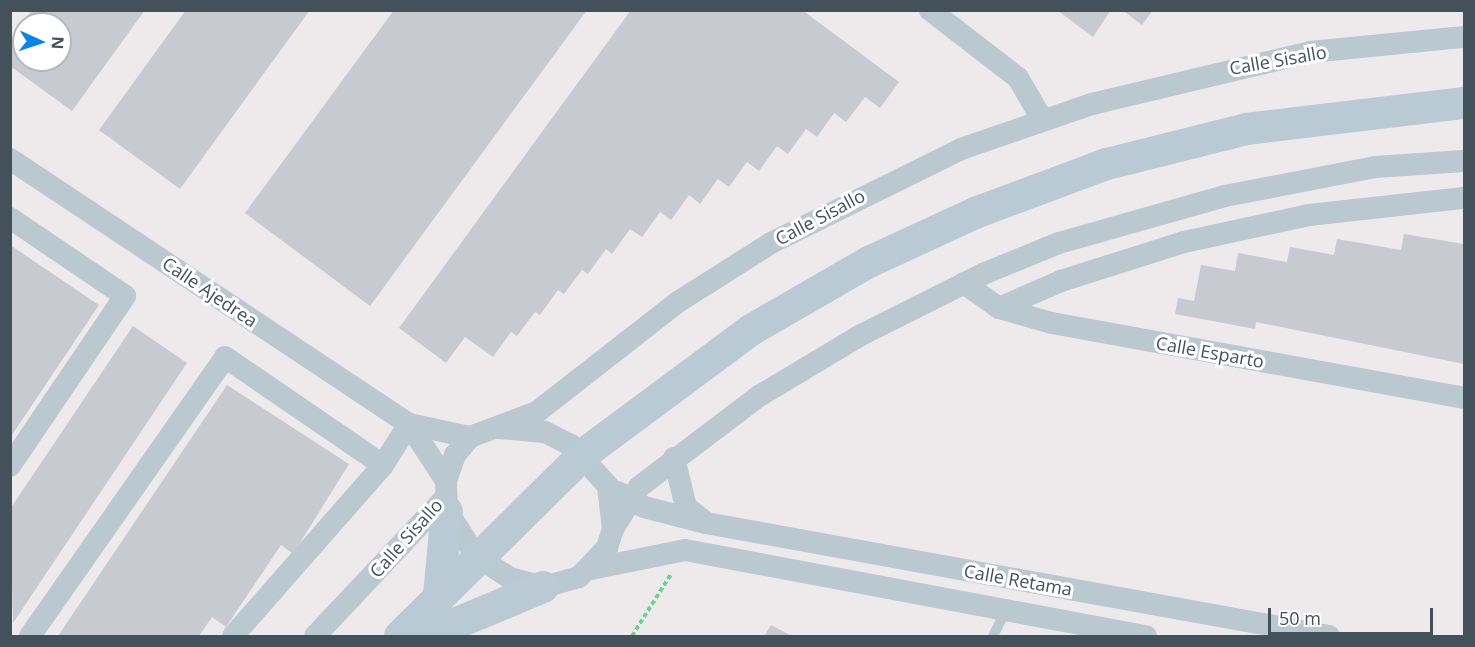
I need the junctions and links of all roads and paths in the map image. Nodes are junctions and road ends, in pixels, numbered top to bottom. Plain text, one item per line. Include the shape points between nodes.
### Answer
1 (930, 10) edge
2 (1464, 37) edge
3 (1464, 104) edge
4 (1042, 119) junction
5 (10, 159) edge
6 (1464, 161) edge
7 (1464, 198) edge
8 (10, 218) edge
9 (964, 283) junction
10 (999, 308) junction
11 (1464, 398) edge
12 (409, 424) junction
13 (499, 428) junction
14 (470, 437) junction
15 (584, 454) junction
16 (674, 458) junction
17 (383, 465) junction
18 (10, 466) edge
19 (608, 486) junction
20 (446, 497) junction
21 (631, 499) junction
22 (706, 523) junction
23 (613, 530) junction
24 (685, 550) junction
25 (476, 556) junction
26 (591, 570) junction
27 (543, 587) junction
28 (438, 595) junction
29 (1006, 611) junction
30 (30, 636) edge
31 (232, 636) edge
32 (315, 636) edge
33 (400, 636) edge
34 (426, 636) edge
35 (632, 636) edge
36 (993, 636) edge
37 (1146, 636) edge
38 (1329, 636) edge

1 - 4 street via 1018,78
2 - 4 street, Calle Sisallo via 1310,52 1201,74
3 - 15 street via 1246,129 1107,164 975,213 869,262 751,330
4 - 13 street, Calle Sisallo via 859,195 771,243 678,302 537,412
5 - 12 street, Calle Ajedrea
6 - 9 street via 1375,168 1225,196 1059,243
7 - 10 street via 1309,215 1185,242 1061,281
8 - 18 street via 125,296
9 - 10 street, Calle Esparto
9 - 16 street via 808,365
10 - 11 street, Calle Esparto via 1052,323
12 - 14 street, Calle Ajedrea
12 - 17 street
12 - 20 street, Calle Ajedrea
13 - 14 street, Calle Sisallo
13 - 15 street via 545,432
14 - 20 street, Calle Sisallo via 455,455
15 - 19 street
15 - 25 street
16 - 21 street
16 - 22 street via 686,507
17 - 30 street via 225,357
17 - 31 street
19 - 21 street, Calle Retama
19 - 23 street
20 - 25 street, Calle Ajedrea
20 - 28 street
20 - 32 street, Calle Sisallo
21 - 22 street, Calle Retama
21 - 23 street
22 - 38 street, Calle Retama
23 - 26 street via 607,548
24 - 26 street, Calle Retama
24 - 29 street, Calle Retama
24 - 35 path
25 - 27 street via 510,578
25 - 28 street
26 - 27 street, Calle Retama
27 - 34 street
28 - 33 street
29 - 36 lane
29 - 37 street, Calle Retama

